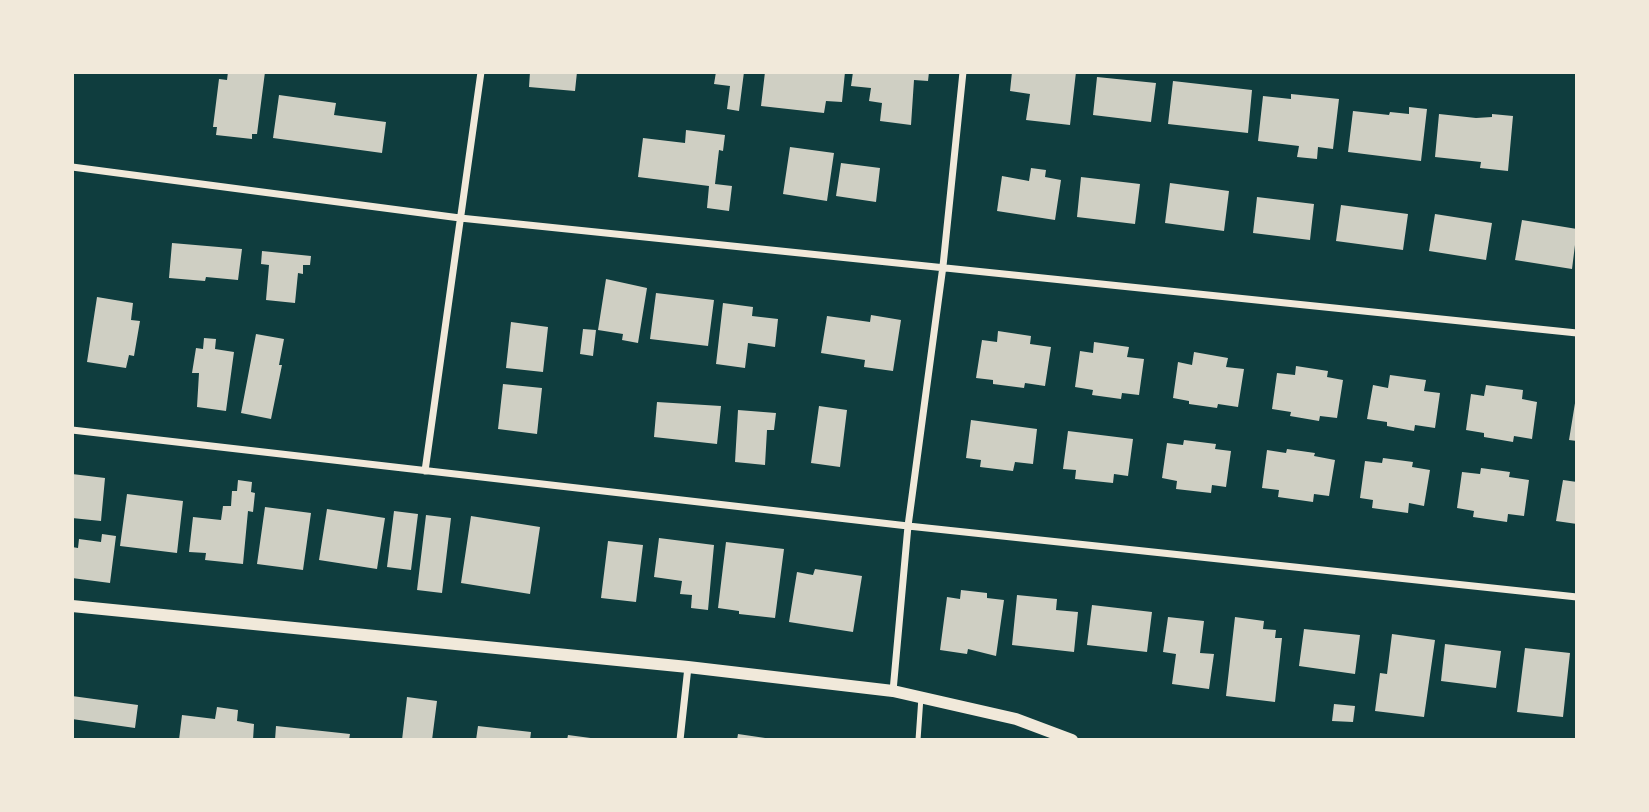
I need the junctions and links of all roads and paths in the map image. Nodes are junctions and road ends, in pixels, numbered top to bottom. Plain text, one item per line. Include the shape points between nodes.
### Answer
1 (481, 72) edge
2 (963, 72) edge
3 (72, 167) edge
4 (460, 218) junction
5 (943, 266) junction
6 (1577, 333) edge
7 (72, 430) edge
8 (425, 471) junction
9 (908, 526) junction
10 (1577, 597) edge
11 (72, 606) edge
12 (688, 667) junction
13 (893, 691) junction
14 (921, 697) junction
15 (680, 740) edge
16 (918, 740) edge
17 (1072, 740) edge

1 - 4 street
2 - 5 street
3 - 4 street
4 - 5 street
4 - 8 street
5 - 6 street
5 - 9 street
7 - 8 street
8 - 9 street
9 - 10 street
9 - 13 street
11 - 12 street
12 - 13 street
12 - 15 street
13 - 14 street
14 - 16 lane
14 - 17 street via 1016,719

